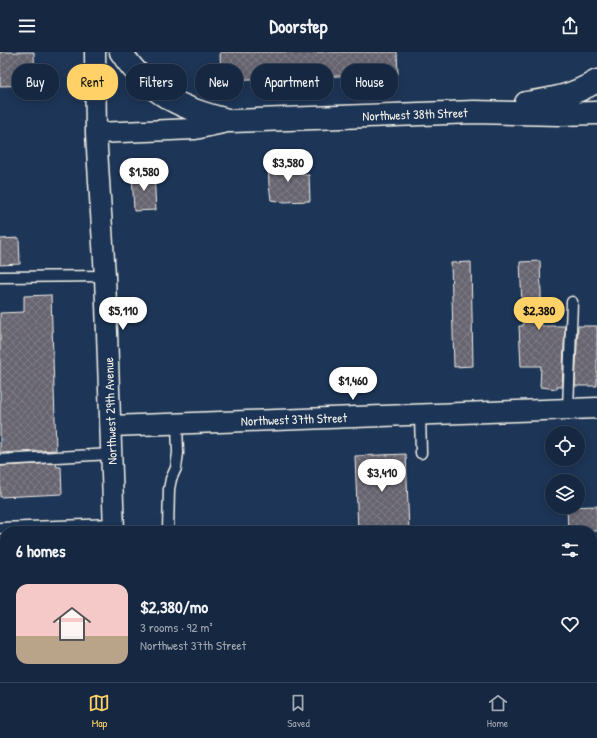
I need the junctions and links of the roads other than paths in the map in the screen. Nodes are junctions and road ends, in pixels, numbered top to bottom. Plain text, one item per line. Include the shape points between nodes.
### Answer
1 (95, 52) edge
2 (121, 52) edge
3 (597, 81) edge
4 (474, 112) junction
5 (597, 113) edge
6 (232, 121) junction
7 (96, 133) junction
8 (105, 276) junction
9 (0, 277) edge
10 (572, 302) dead end
11 (597, 408) edge
12 (568, 409) junction
13 (420, 415) junction
14 (177, 423) junction
15 (111, 426) junction
16 (421, 453) dead end
17 (112, 454) junction
18 (0, 460) edge
19 (114, 526) edge
20 (168, 526) edge

1 - 7 street, Northwest 29th Avenue
2 - 6 main road, Northwest 38th Street via 138,74 160,93 192,110
3 - 4 main road via 553,99
4 - 5 main road, Northwest 38th Street
4 - 6 main road, Northwest 38th Street
6 - 7 street, Northwest 38th Street via 195,129
7 - 8 street, Northwest 29th Avenue
8 - 9 lane
8 - 15 street, Northwest 29th Avenue
10 - 12 lane
11 - 12 street, Northwest 37th Street
12 - 13 street, Northwest 37th Street
13 - 14 street, Northwest 37th Street
13 - 16 lane
14 - 15 street, Northwest 37th Street
14 - 20 lane via 178,453 169,489
15 - 17 street, Northwest 29th Avenue
17 - 18 lane
17 - 19 street, Northwest 29th Avenue

